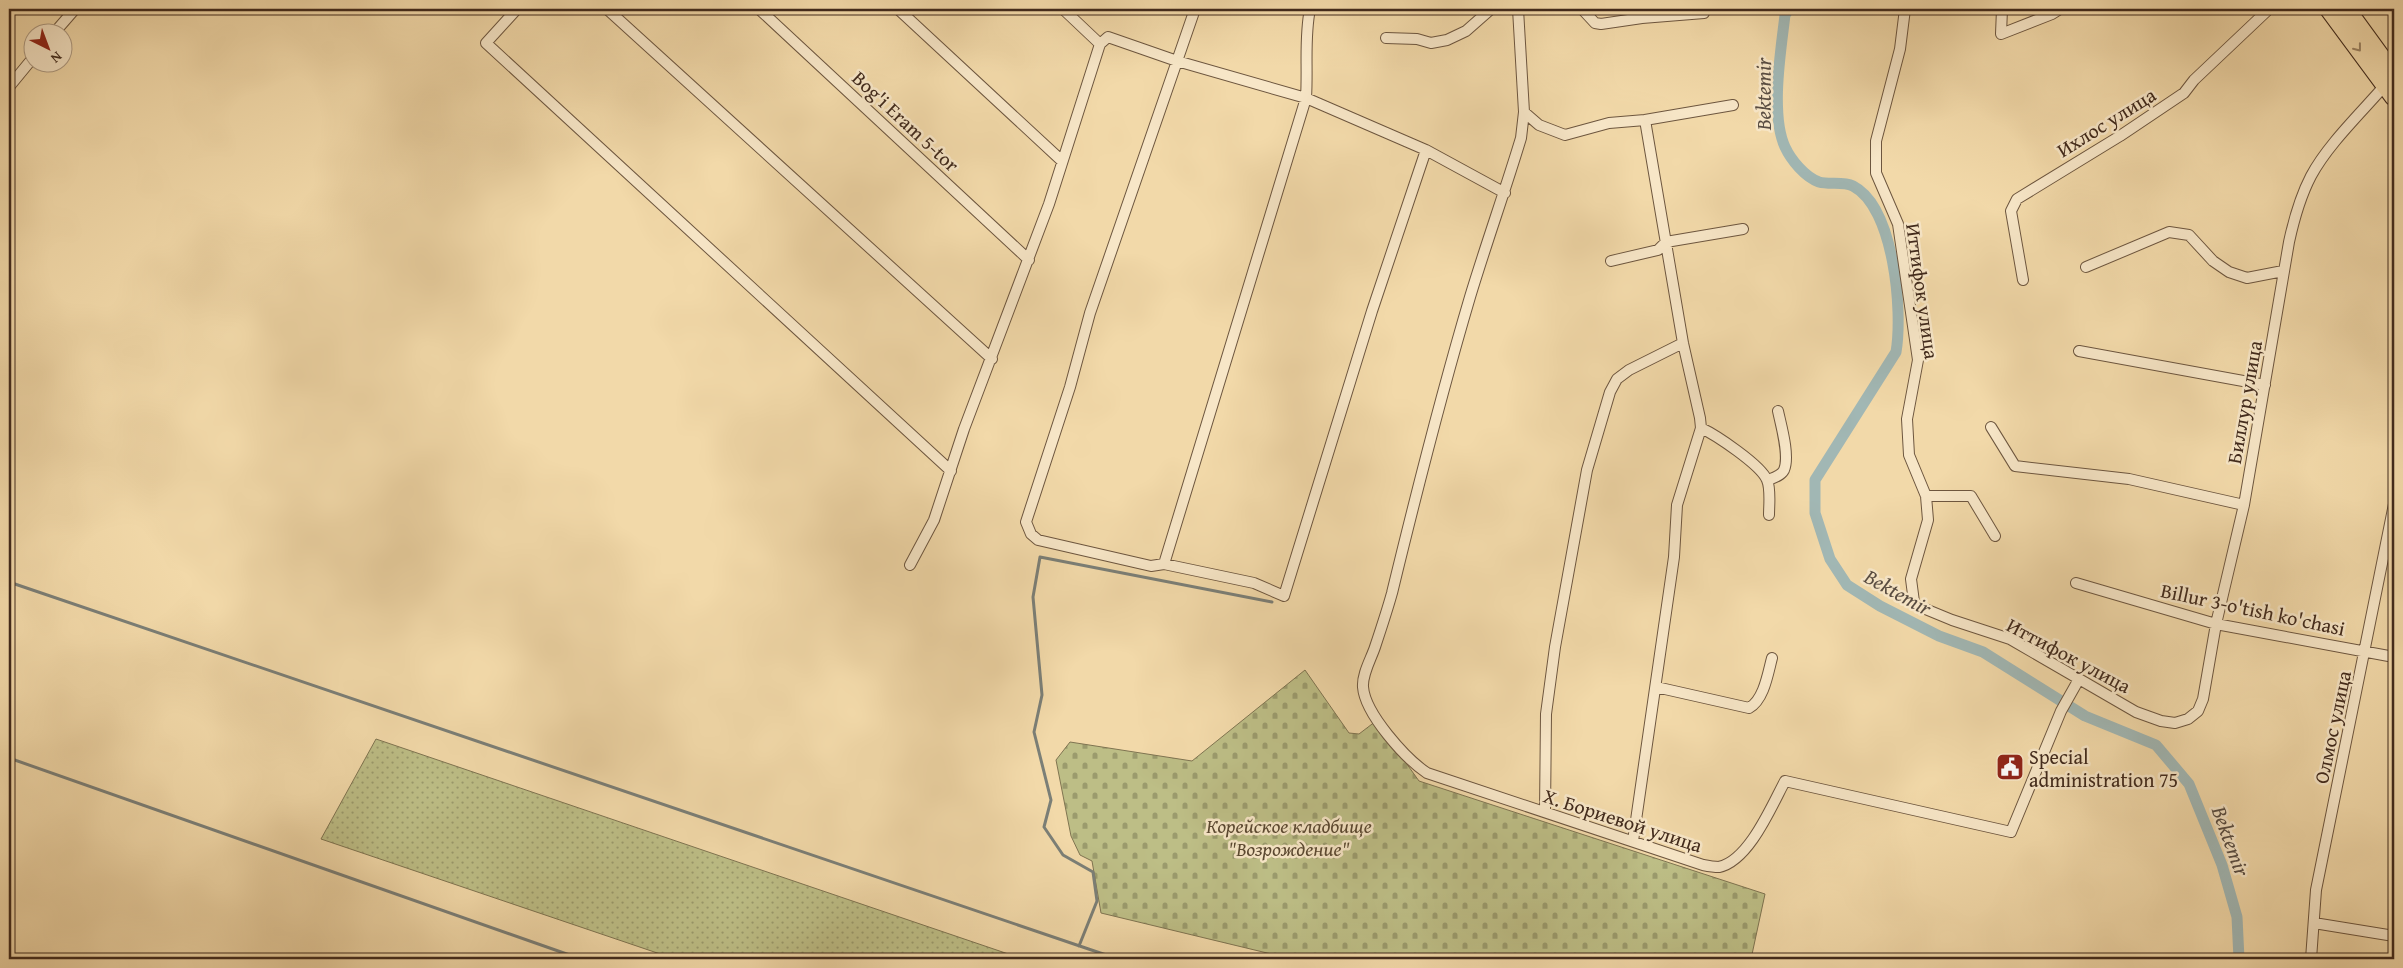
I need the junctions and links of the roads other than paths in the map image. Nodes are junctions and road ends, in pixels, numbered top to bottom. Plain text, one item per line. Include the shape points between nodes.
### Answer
1 (75, 9) edge
2 (517, 9) edge
3 (606, 9) edge
4 (759, 9) edge
5 (898, 9) edge
6 (1063, 9) edge
7 (1195, 9) edge
8 (1310, 9) edge
9 (1491, 9) edge
10 (1518, 9) edge
11 (1582, 9) edge
12 (1905, 9) edge
13 (2002, 9) edge
14 (2060, 9) edge
15 (2269, 9) edge
16 (2329, 9) edge
17 (2348, 9) edge
18 (1704, 13) dead end
19 (64, 22) edge
20 (1386, 38) dead end
21 (1100, 44) junction
22 (1177, 61) junction
23 (22, 71) edge
24 (2391, 85) edge
25 (9, 87) edge
26 (1306, 98) junction
27 (1733, 105) dead end
28 (1524, 112) junction
29 (1645, 120) junction
30 (1426, 150) junction
31 (1062, 161) junction
32 (1505, 193) junction
33 (1743, 229) dead end
34 (1666, 242) junction
35 (1029, 260) junction
36 (1611, 261) dead end
37 (2086, 267) dead end
38 (2283, 272) junction
39 (2023, 280) dead end
40 (1683, 343) junction
41 (2079, 350) dead end
42 (992, 359) junction
43 (2265, 385) junction
44 (1778, 412) dead end
45 (1991, 426) dead end
46 (1701, 428) junction
47 (950, 472) junction
48 (1768, 480) junction
49 (1926, 496) junction
50 (2394, 504) edge
51 (2244, 505) junction
52 (1769, 515) dead end
53 (1995, 536) dead end
54 (1164, 564) junction
55 (910, 565) dead end
56 (2076, 583) dead end
57 (2216, 624) junction
58 (2366, 652) junction
59 (2394, 657) edge
60 (1772, 658) dead end
61 (2078, 679) junction
62 (1656, 687) junction
63 (2161, 721) joint
64 (1544, 812) junction
65 (1633, 841) junction
66 (2314, 922) junction
67 (2394, 936) edge
68 (2310, 959) edge

1 - 19 street
2 - 47 street via 486,42
3 - 42 street
4 - 35 street, Bog'i Eram 5-tor
5 - 31 street
6 - 21 street
7 - 22 street
8 - 26 street via 1305,33
9 - 20 street via 1466,31 1447,40 1431,43
10 - 28 street
11 - 18 street via 1595,23 1601,24
12 - 49 street, Иттифок улица via 1900,49 1876,141 1876,174 1898,224 1901,243 1918,360 1907,418 1909,455
13 - 14 street via 2001,34
15 - 39 street, Ихлос улица via 2184,93 2012,204
16 -> 24 highway
17 - 24 highway
21 - 22 street via 1108,37
21 - 31 street
22 - 26 street
22 - 54 street via 1090,313 1026,522 1027,529 1038,540 1151,566
23 - 25 street
24 - 38 street, Биллур улица via 2312,174 2294,219
26 - 30 street
26 - 54 street
27 - 29 street
28 - 29 street via 1539,125 1565,135 1609,123
28 - 32 street via 1521,138
29 - 34 street
30 - 32 street
30 - 54 street via 1372,311 1284,596 1254,583
31 - 35 street
32 - 64 street, Х. Бориевой улица via 1471,295 1428,444 1385,618 1363,687 1374,715 1418,767 1432,775
33 - 34 street
34 - 36 street via 1658,250
34 - 40 street
35 - 42 street
37 - 38 street via 2170,232 2189,236 2228,272 2247,278
38 - 43 street, Биллур улица
40 - 46 street
40 - 64 street via 1617,379 1587,470 1546,714
41 - 43 street
42 - 47 street
43 - 51 street, Биллур улица
44 - 48 street via 1784,436 1785,464 1779,475
45 - 51 street via 2015,466 2129,479
46 - 48 street via 1715,434
46 - 62 street via 1677,505 1674,557
47 - 55 street via 934,520
48 - 52 street
49 - 53 street via 1971,496
49 - 61 street, Иттифок улица via 1928,520 1911,579 1914,602 1952,620 2010,639
50 - 58 street, Олмос улица
51 - 57 street, Биллур улица
56 - 57 street, Billur 3-o'tish ko'chasi
57 - 58 street, Billur 3-o'tish ko'chasi
57 - 63 street, Биллур улица via 2198,711 2175,723
58 - 59 street, Billur 3-o'tish ko'chasi
58 - 66 street, Олмос улица via 2316,890
60 - 62 street via 1765,684 1749,708
61 - 63 street, Иттифок улица via 2136,712
61 - 65 street, Х. Бориевой улица via 2061,711 2011,832 1785,781 1744,851 1719,867 1703,865
62 - 65 street
64 - 65 street, Х. Бориевой улица
66 - 67 street
66 - 68 street, Олмос улица

